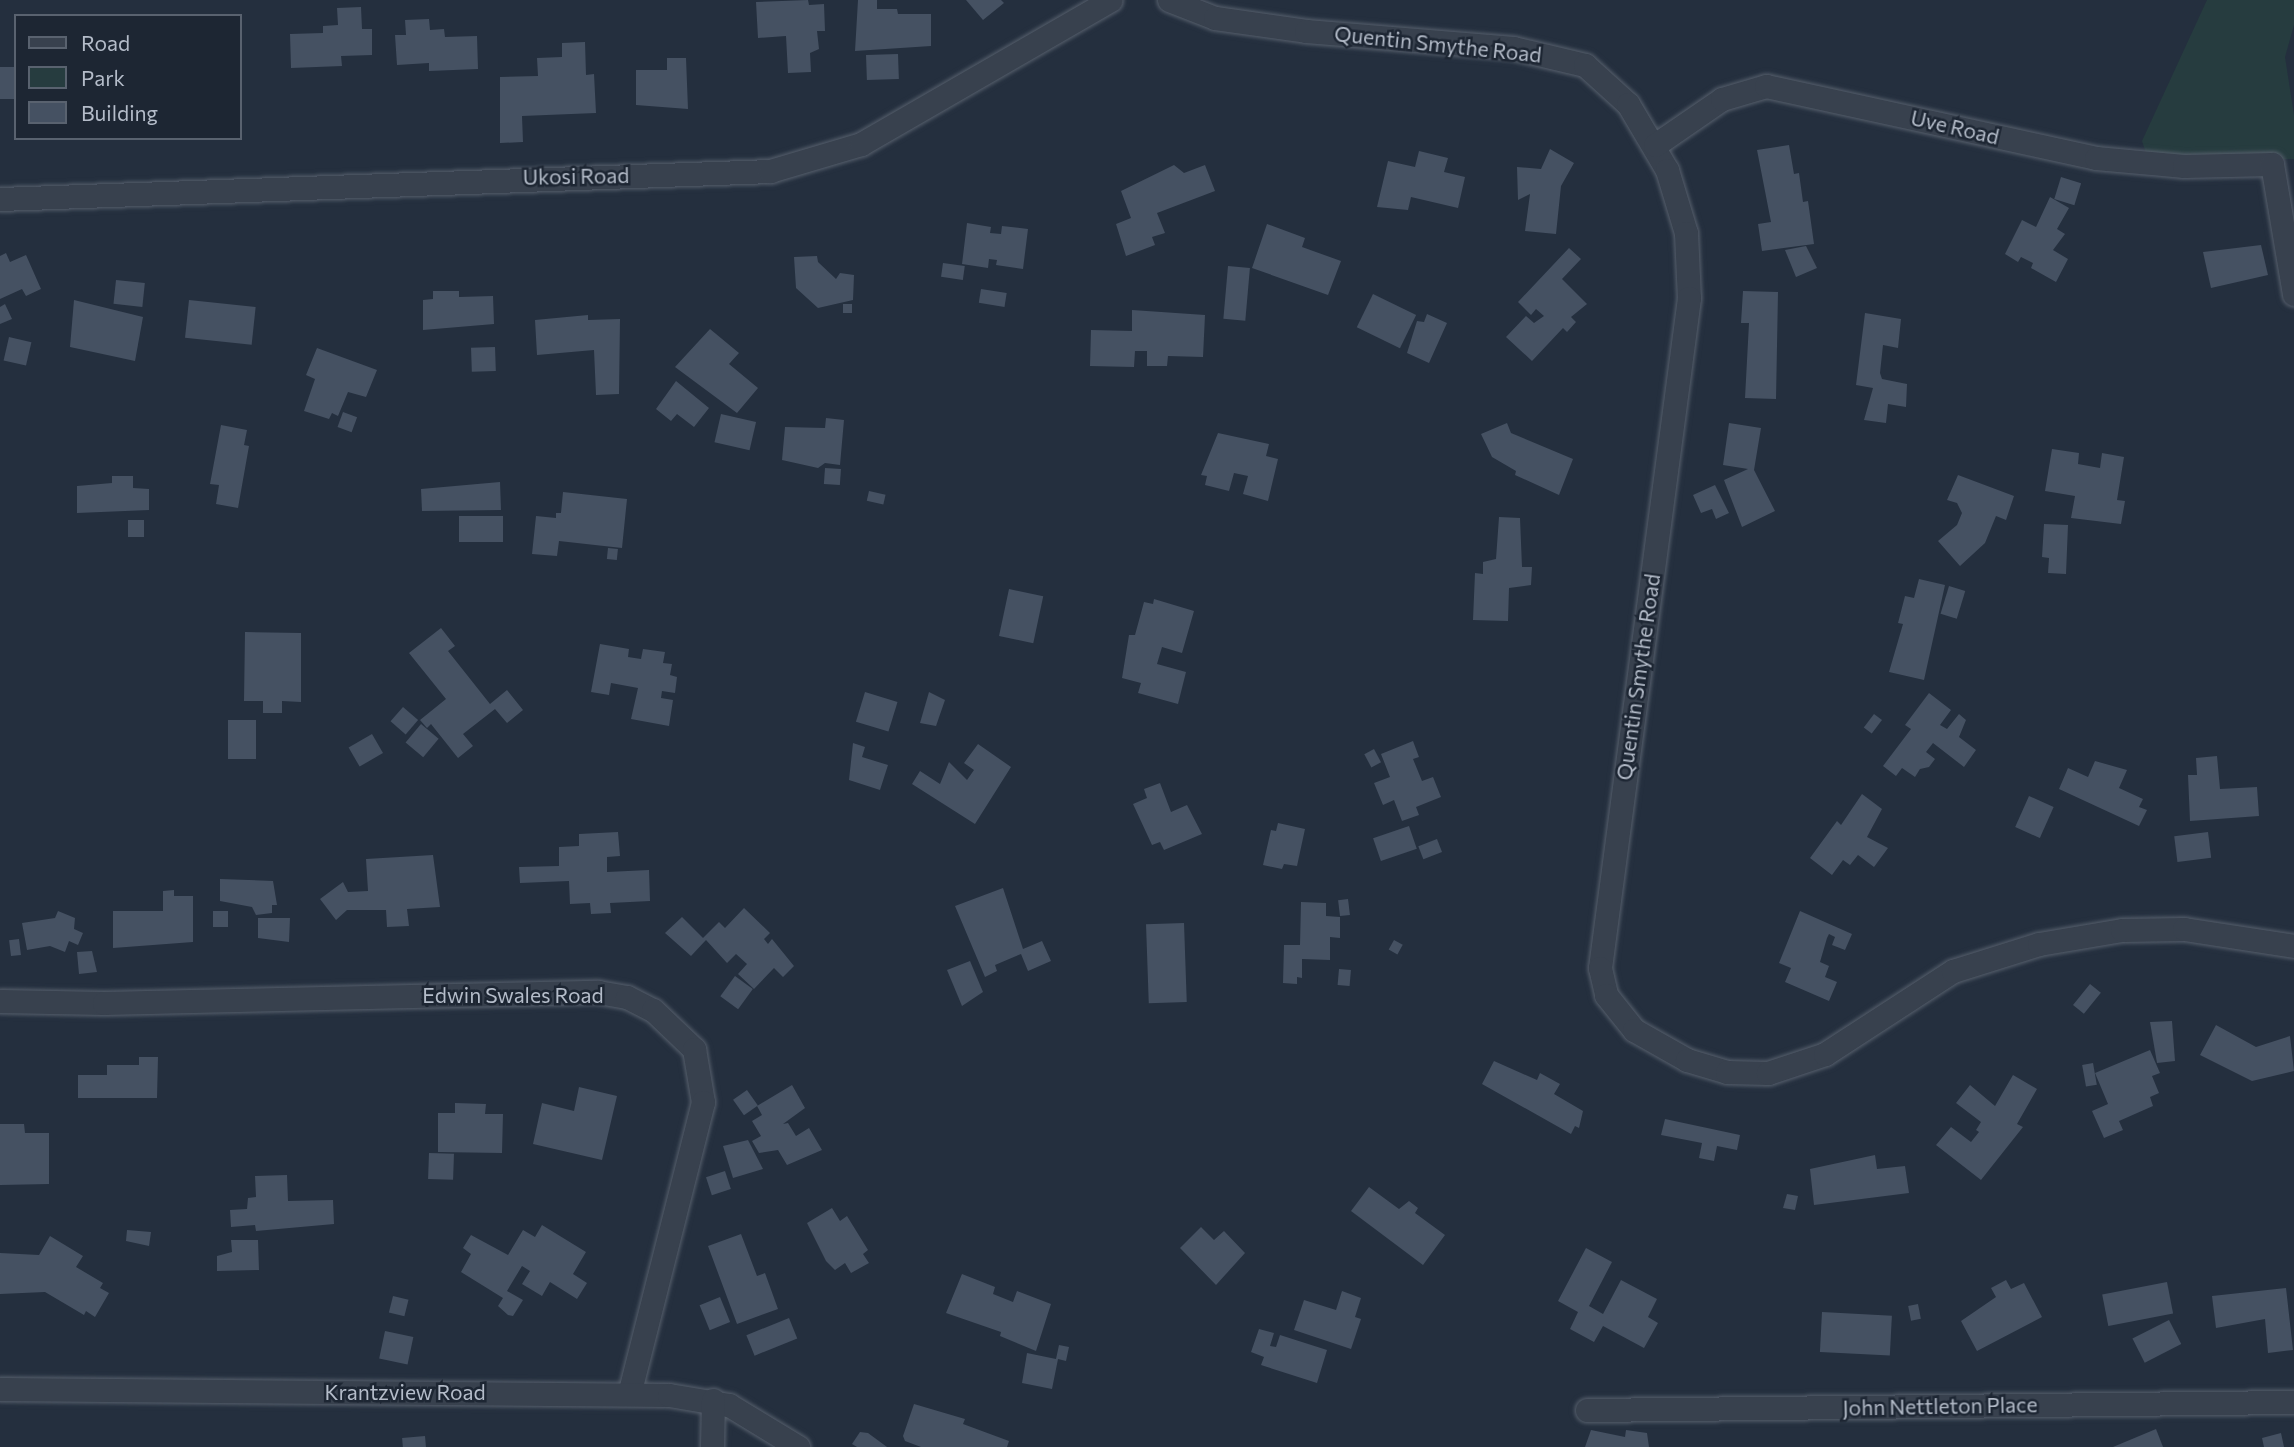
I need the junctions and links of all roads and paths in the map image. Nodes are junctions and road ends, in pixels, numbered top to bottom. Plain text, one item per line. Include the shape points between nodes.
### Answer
1 (1110, 0) edge
2 (1169, 0) edge
3 (1655, 145) junction
4 (0, 199) edge
5 (2294, 294) edge
6 (2294, 946) edge
7 (0, 1001) edge
8 (0, 1389) edge
9 (629, 1394) junction
10 (713, 1400) junction
11 (2294, 1402) edge
12 (1587, 1410) dead end
13 (712, 1447) edge
14 (797, 1447) edge

1 - 4 street, Ukosi Road via 861,144 770,172
2 - 3 street, Quentin Smythe Road via 1215,18 1513,48 1566,59 1596,71 1612,86
3 - 5 street, Uve Road via 1722,99 1766,86 2096,158 2184,166 2272,164
3 - 6 street, Quentin Smythe Road via 1683,217 1690,282 1601,951 1602,985 1618,1014 1642,1035 1687,1060 1727,1072 1768,1073 1825,1054 1953,971 2039,944 2122,930 2184,929
7 - 9 street, Edwin Swales Road via 131,1003 598,992 627,997 653,1010 694,1049 703,1102
8 - 9 street, Krantzview Road
9 - 10 street, Krantzview Road
10 - 13 street
10 - 14 street, Krantzview Road via 730,1405
11 - 12 street, John Nettleton Place

